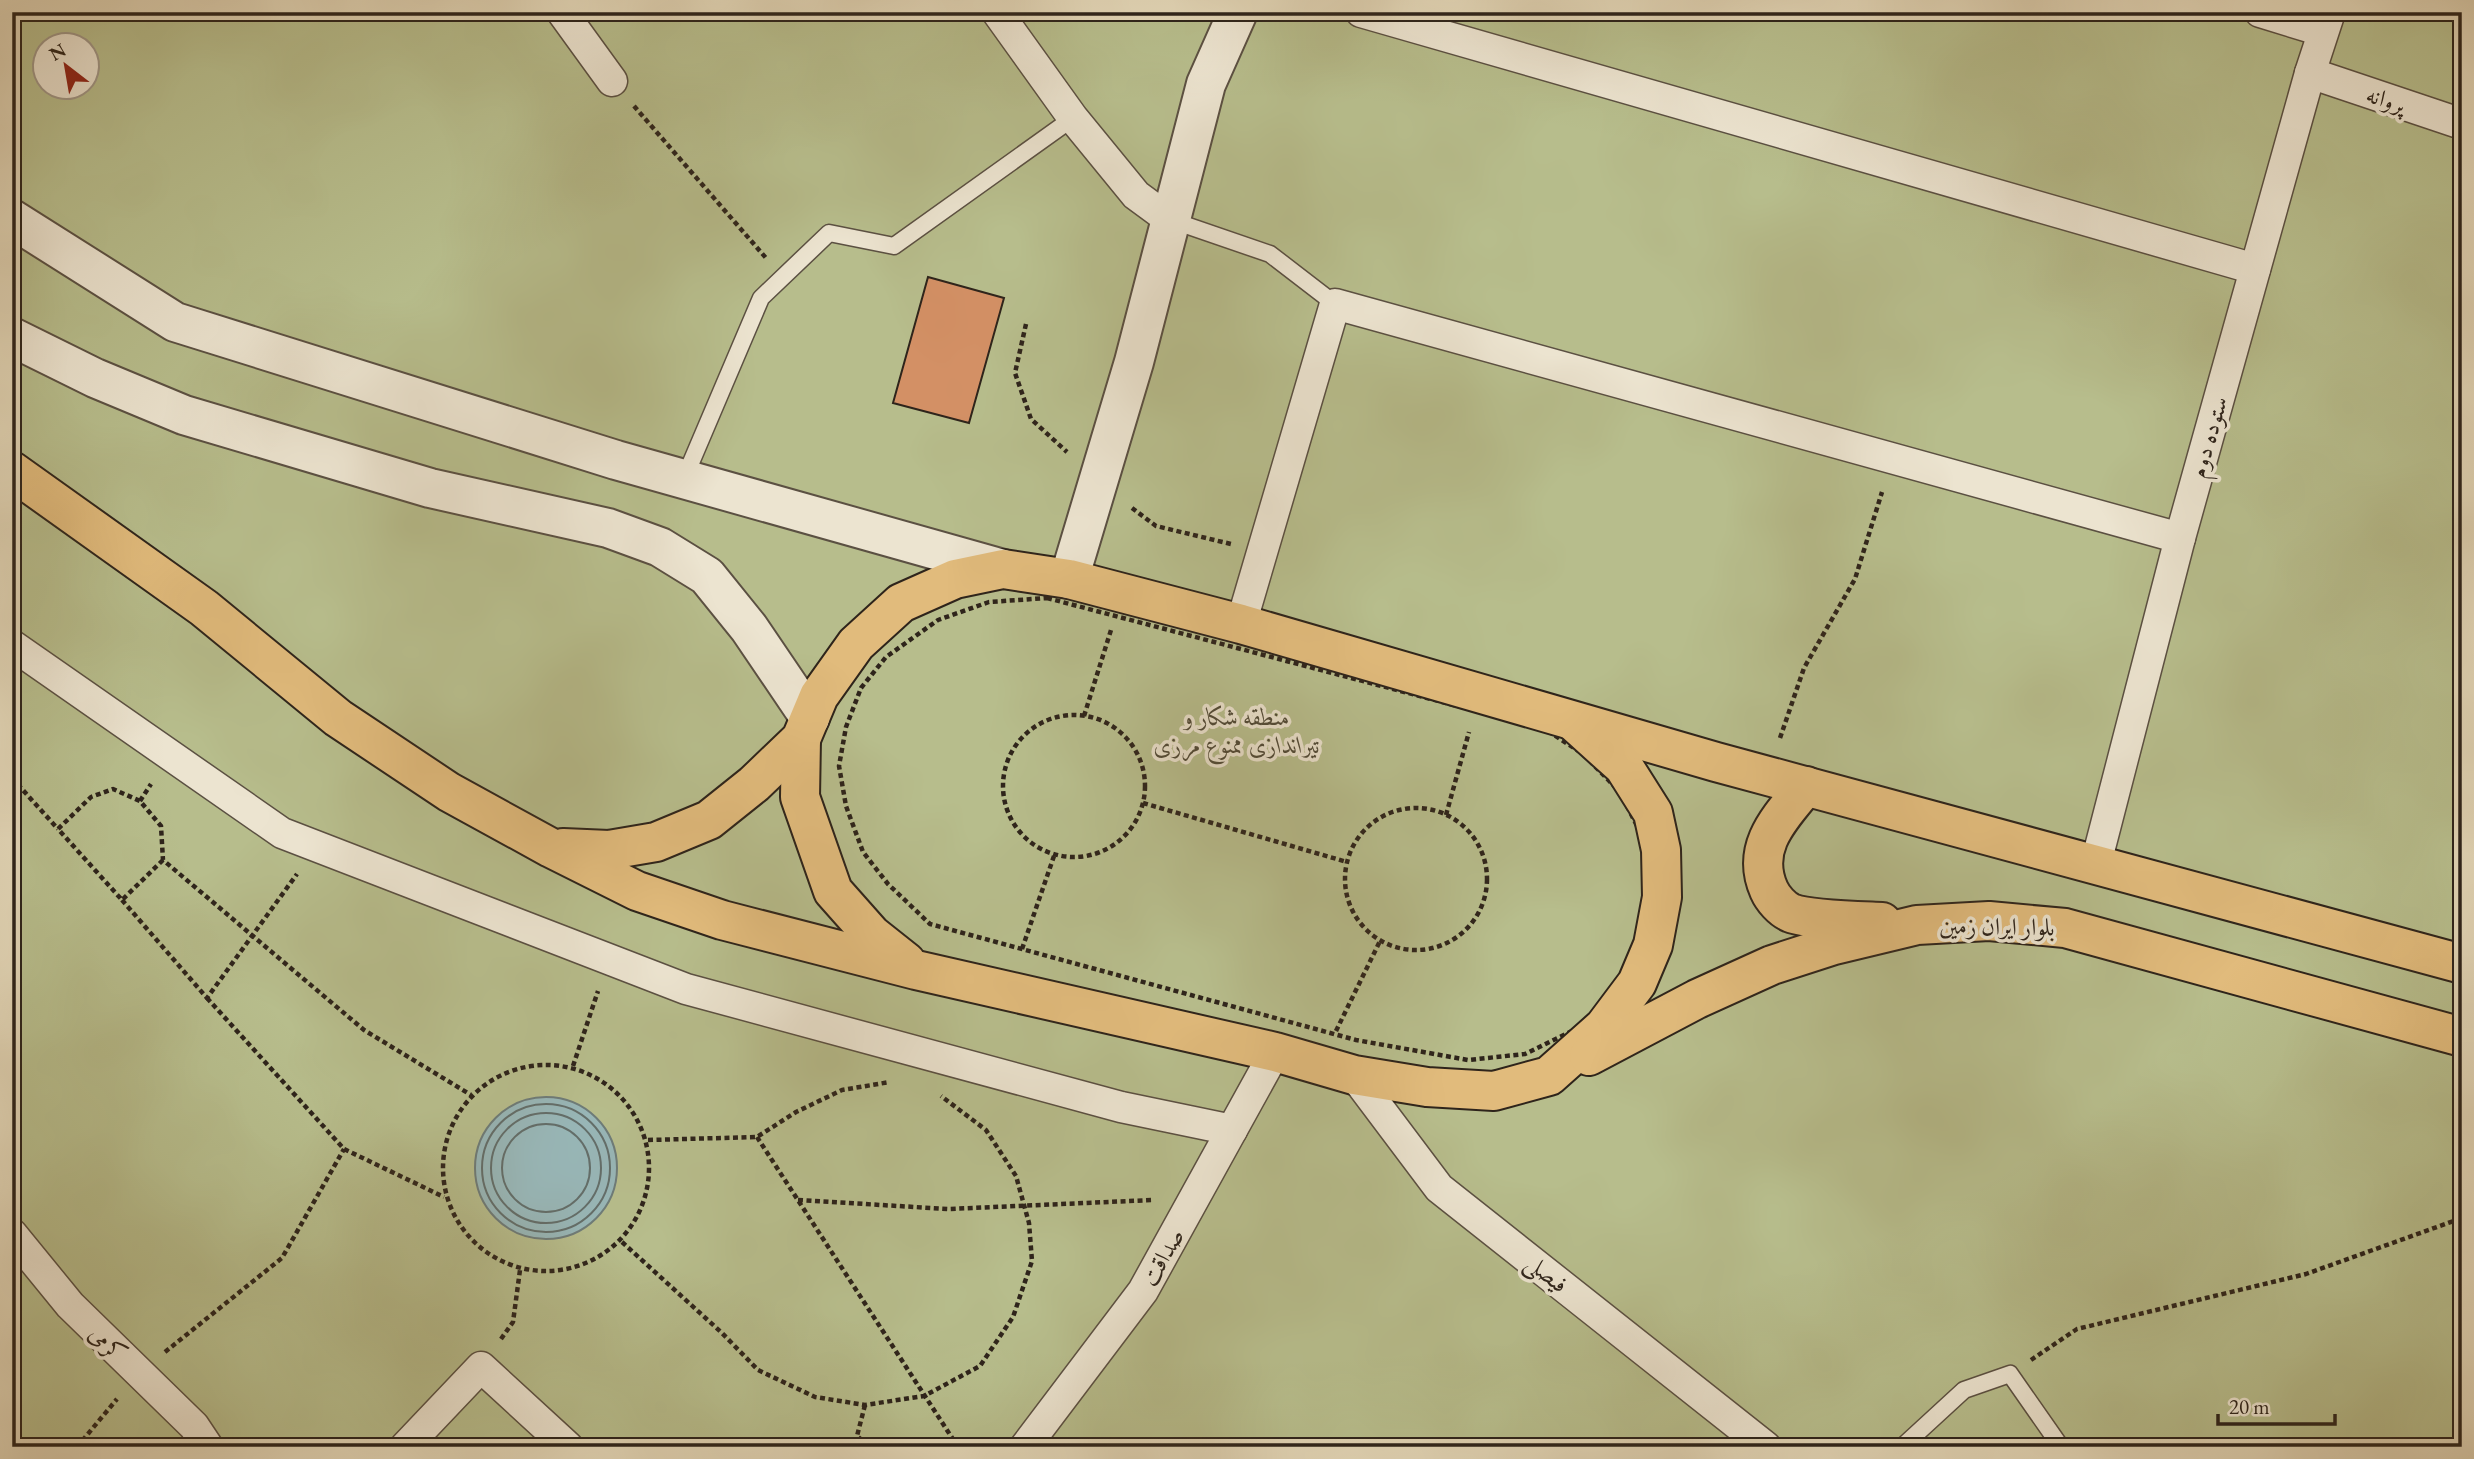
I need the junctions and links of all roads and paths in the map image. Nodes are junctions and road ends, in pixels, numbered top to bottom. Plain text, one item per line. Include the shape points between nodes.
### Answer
1 (562, 12) edge
2 (997, 12) edge
3 (1238, 12) edge
4 (1361, 12) edge
5 (2260, 12) edge
6 (2326, 22) edge
7 (2310, 74) junction
8 (612, 81) joint
9 (1073, 118) junction
10 (2462, 124) edge
11 (12, 219) edge
12 (1171, 220) junction
13 (2255, 269) junction
14 (782, 277) junction
15 (1335, 304) junction
16 (12, 337) edge
17 (1893, 459) junction
18 (12, 471) edge
19 (684, 479) junction
20 (2180, 538) junction
21 (1003, 569) junction
22 (1069, 579) junction
23 (1116, 615) junction
24 (1241, 624) junction
25 (12, 645) edge
26 (1477, 702) junction
27 (1084, 716) junction
28 (1574, 722) junction
29 (805, 728) junction
30 (1767, 775) junction
31 (12, 778) edge
32 (1806, 786) junction
33 (1143, 803) junction
34 (1446, 815) junction
35 (58, 829) junction
36 (317, 846) junction
37 (551, 848) junction
38 (1054, 856) junction
39 (163, 860) junction
40 (1347, 862) junction
41 (2096, 863) junction
42 (122, 900) junction
43 (1917, 925) junction
44 (252, 936) junction
45 (1380, 941) junction
46 (1022, 949) junction
47 (609, 958) junction
48 (2462, 964) edge
49 (916, 970) junction
50 (207, 998) junction
51 (1334, 1035) junction
52 (2462, 1037) edge
53 (1275, 1052) junction
54 (573, 1066) junction
55 (1354, 1075) junction
56 (1549, 1076) junction
57 (895, 1082) dead end
58 (936, 1093) dead end
59 (471, 1095) junction
60 (1232, 1130) junction
61 (757, 1137) junction
62 (648, 1140) junction
63 (344, 1149) junction
64 (444, 1197) junction
65 (1195, 1198) junction
66 (797, 1200) junction
67 (1024, 1207) junction
68 (2462, 1218) edge
69 (12, 1234) edge
70 (622, 1242) junction
71 (520, 1270) junction
72 (481, 1367) junction
73 (139, 1373) junction
74 (2010, 1374) junction
75 (924, 1396) junction
76 (864, 1405) junction
77 (77, 1447) edge
78 (208, 1447) edge
79 (405, 1447) edge
80 (568, 1447) edge
81 (870, 1447) edge
82 (958, 1447) edge
83 (1025, 1447) edge
84 (1766, 1447) edge
85 (1902, 1447) edge
86 (2061, 1447) edge

1 - 8 street
2 - 9 street
3 - 12 street via 1206,84
4 - 13 street
5 - 6 street
6 - 7 street, ستوده دوم
7 - 10 street, پروانه
7 - 13 street, ستوده دوم
8 - 14 path
9 - 12 street via 1136,195
9 - 14 lane via 894,246 829,233
11 - 19 street via 175,322
12 - 15 lane via 1270,254
12 - 22 street
13 - 20 street, ستوده دوم
14 - 19 lane via 761,298
15 - 17 street
15 - 24 street
16 - 29 street via 184,415 430,488 608,527 660,547 707,576 749,628
17 - 20 street
17 - 30 path via 1855,579 1804,668
18 - 37 main road via 204,608 338,718 449,792
19 - 21 street
20 - 41 street, ستوده دوم
21 - 22 main road
21 - 29 main road via 955,579 901,603 856,644 819,696
22 - 24 main road
23 - 26 path
23 - 27 path
23 - 46 path via 1047,598 989,602 938,621 886,657 861,688 846,727 839,766 846,806 863,852 888,884 930,924
24 - 26 main road
25 - 36 street via 282,832
26 - 28 main road
26 - 34 path
26 - 51 path via 1545,729 1583,754 1620,792 1639,830 1650,874 1635,958 1612,995 1578,1028 1525,1054 1468,1060
27 - 33 path via 1117,729 1134,746 1144,769
27 - 38 path via 1069,714 1045,721 1024,735 1010,755 1002,779 1004,804 1014,827 1031,845
28 - 30 main road
28 - 56 main road via 1624,767 1653,813 1661,850 1662,897 1653,945 1637,983 1604,1027
29 - 37 main road via 754,784 709,820 656,842 609,850
29 - 49 main road via 800,797 833,891 872,936
30 - 32 main road
31 - 35 path
32 - 41 main road
32 - 43 main road via 1778,820 1764,851 1763,876 1773,898 1790,913
33 - 38 path via 1139,818 1124,838 1103,852 1079,858
33 - 40 path
34 - 40 path via 1411,808 1387,814 1366,827
34 - 45 path via 1476,839 1486,862 1488,887 1480,911 1466,931 1445,945 1420,951
35 - 39 path via 91,797 113,789 140,801 161,826
35 - 42 path
36 - 44 path
36 - 47 street
37 - 49 main road via 637,891 722,920
38 - 46 path
39 - 42 path
39 - 44 path
40 - 45 path via 1346,897 1356,920
41 - 48 main road
42 - 50 path
43 - 52 main road, بلوار ایران زمین via 1989,921 2065,928
43 - 56 main road, بلوار ایران زمین via 1772,965
44 - 50 path
44 - 59 path via 364,1030
45 - 51 path
46 - 51 path
47 - 54 path
47 - 60 street via 700,992 1121,1107
49 - 53 main road
50 - 63 path
53 - 55 main road
53 - 60 street, صداقت
54 - 59 path via 518,1067
54 - 62 path via 621,1093
55 - 56 main road via 1427,1087 1494,1090
55 - 84 street, فیصلی via 1439,1188
57 - 61 path via 842,1090
58 - 67 path via 986,1130 1016,1176
59 - 64 path via 444,1143
60 - 65 street, صداقت
61 - 62 path
61 - 66 path
62 - 70 path via 649,1194
63 - 64 path
63 - 73 path via 282,1258
64 - 71 path via 472,1244
65 - 67 path
65 - 83 street, صداقت via 1143,1291
66 - 67 path via 948,1209
66 - 75 path
67 - 75 path via 1032,1261 1013,1317 980,1366
68 - 74 path via 2306,1274 2077,1329
69 - 73 street, کرمی via 70,1305
70 - 71 path via 575,1270
70 - 76 path via 758,1370 815,1397
71 - 72 path via 513,1322
72 - 79 street
72 - 80 street
73 - 77 path
73 - 78 street, کرمی via 194,1426
74 - 85 lane via 1964,1390
74 - 86 lane
75 - 76 path
75 - 82 path
76 - 81 path via 857,1436

